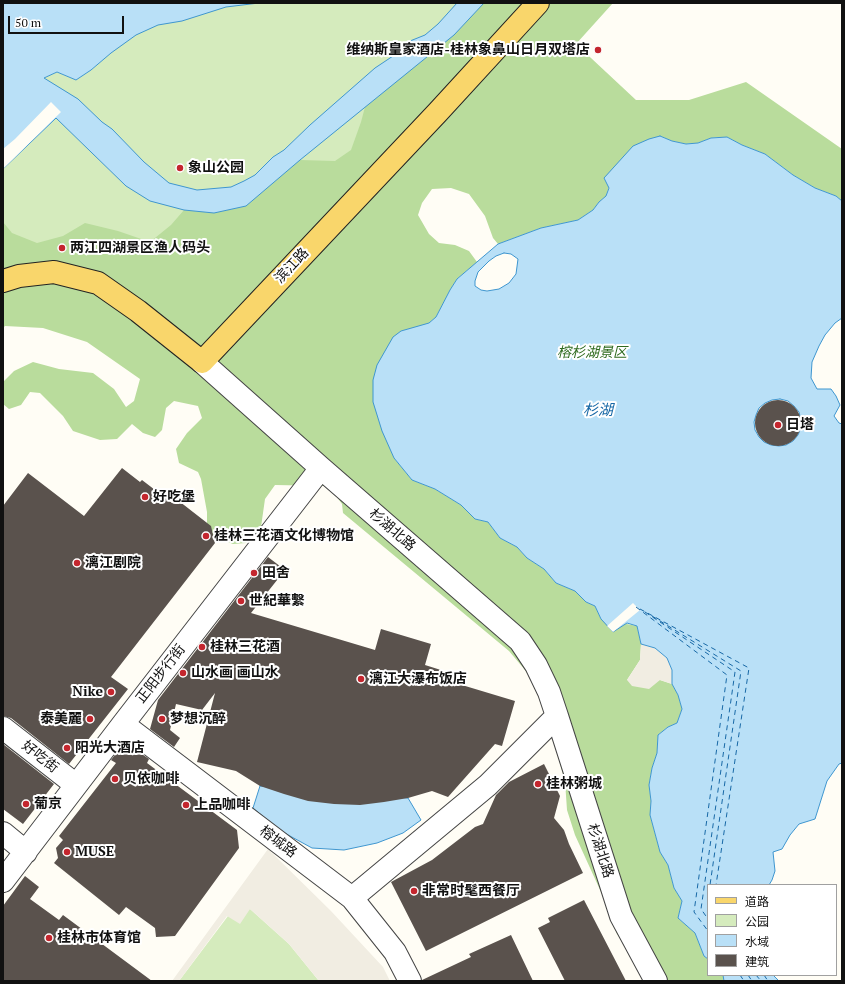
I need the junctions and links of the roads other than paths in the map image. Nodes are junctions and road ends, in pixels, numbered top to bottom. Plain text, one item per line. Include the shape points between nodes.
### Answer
1 (538, 3) edge
2 (3, 281) edge
3 (202, 362) junction
4 (321, 468) junction
5 (557, 716) junction
6 (123, 724) junction
7 (3, 728) edge
8 (76, 785) junction
9 (3, 833) edge
10 (26, 852) junction
11 (3, 881) edge
12 (352, 898) junction
13 (410, 981) edge
14 (656, 981) edge

1 - 3 main road, 滨江路
2 - 3 main road via 19,276 54,272 98,284 138,311
3 - 4 street, 杉湖北路
4 - 5 street, 杉湖北路 via 520,641 540,672
4 - 6 street, 正阳步行街
5 - 12 street via 488,786
5 - 14 street, 杉湖北路 via 620,916
6 - 8 street, 正阳步行街
6 - 12 street, 榕城路
7 - 8 street, 好吃街
8 - 10 street, 正阳步行街
9 - 10 street
10 - 11 street, 正阳步行街
12 - 13 street, 榕城路 via 395,952

